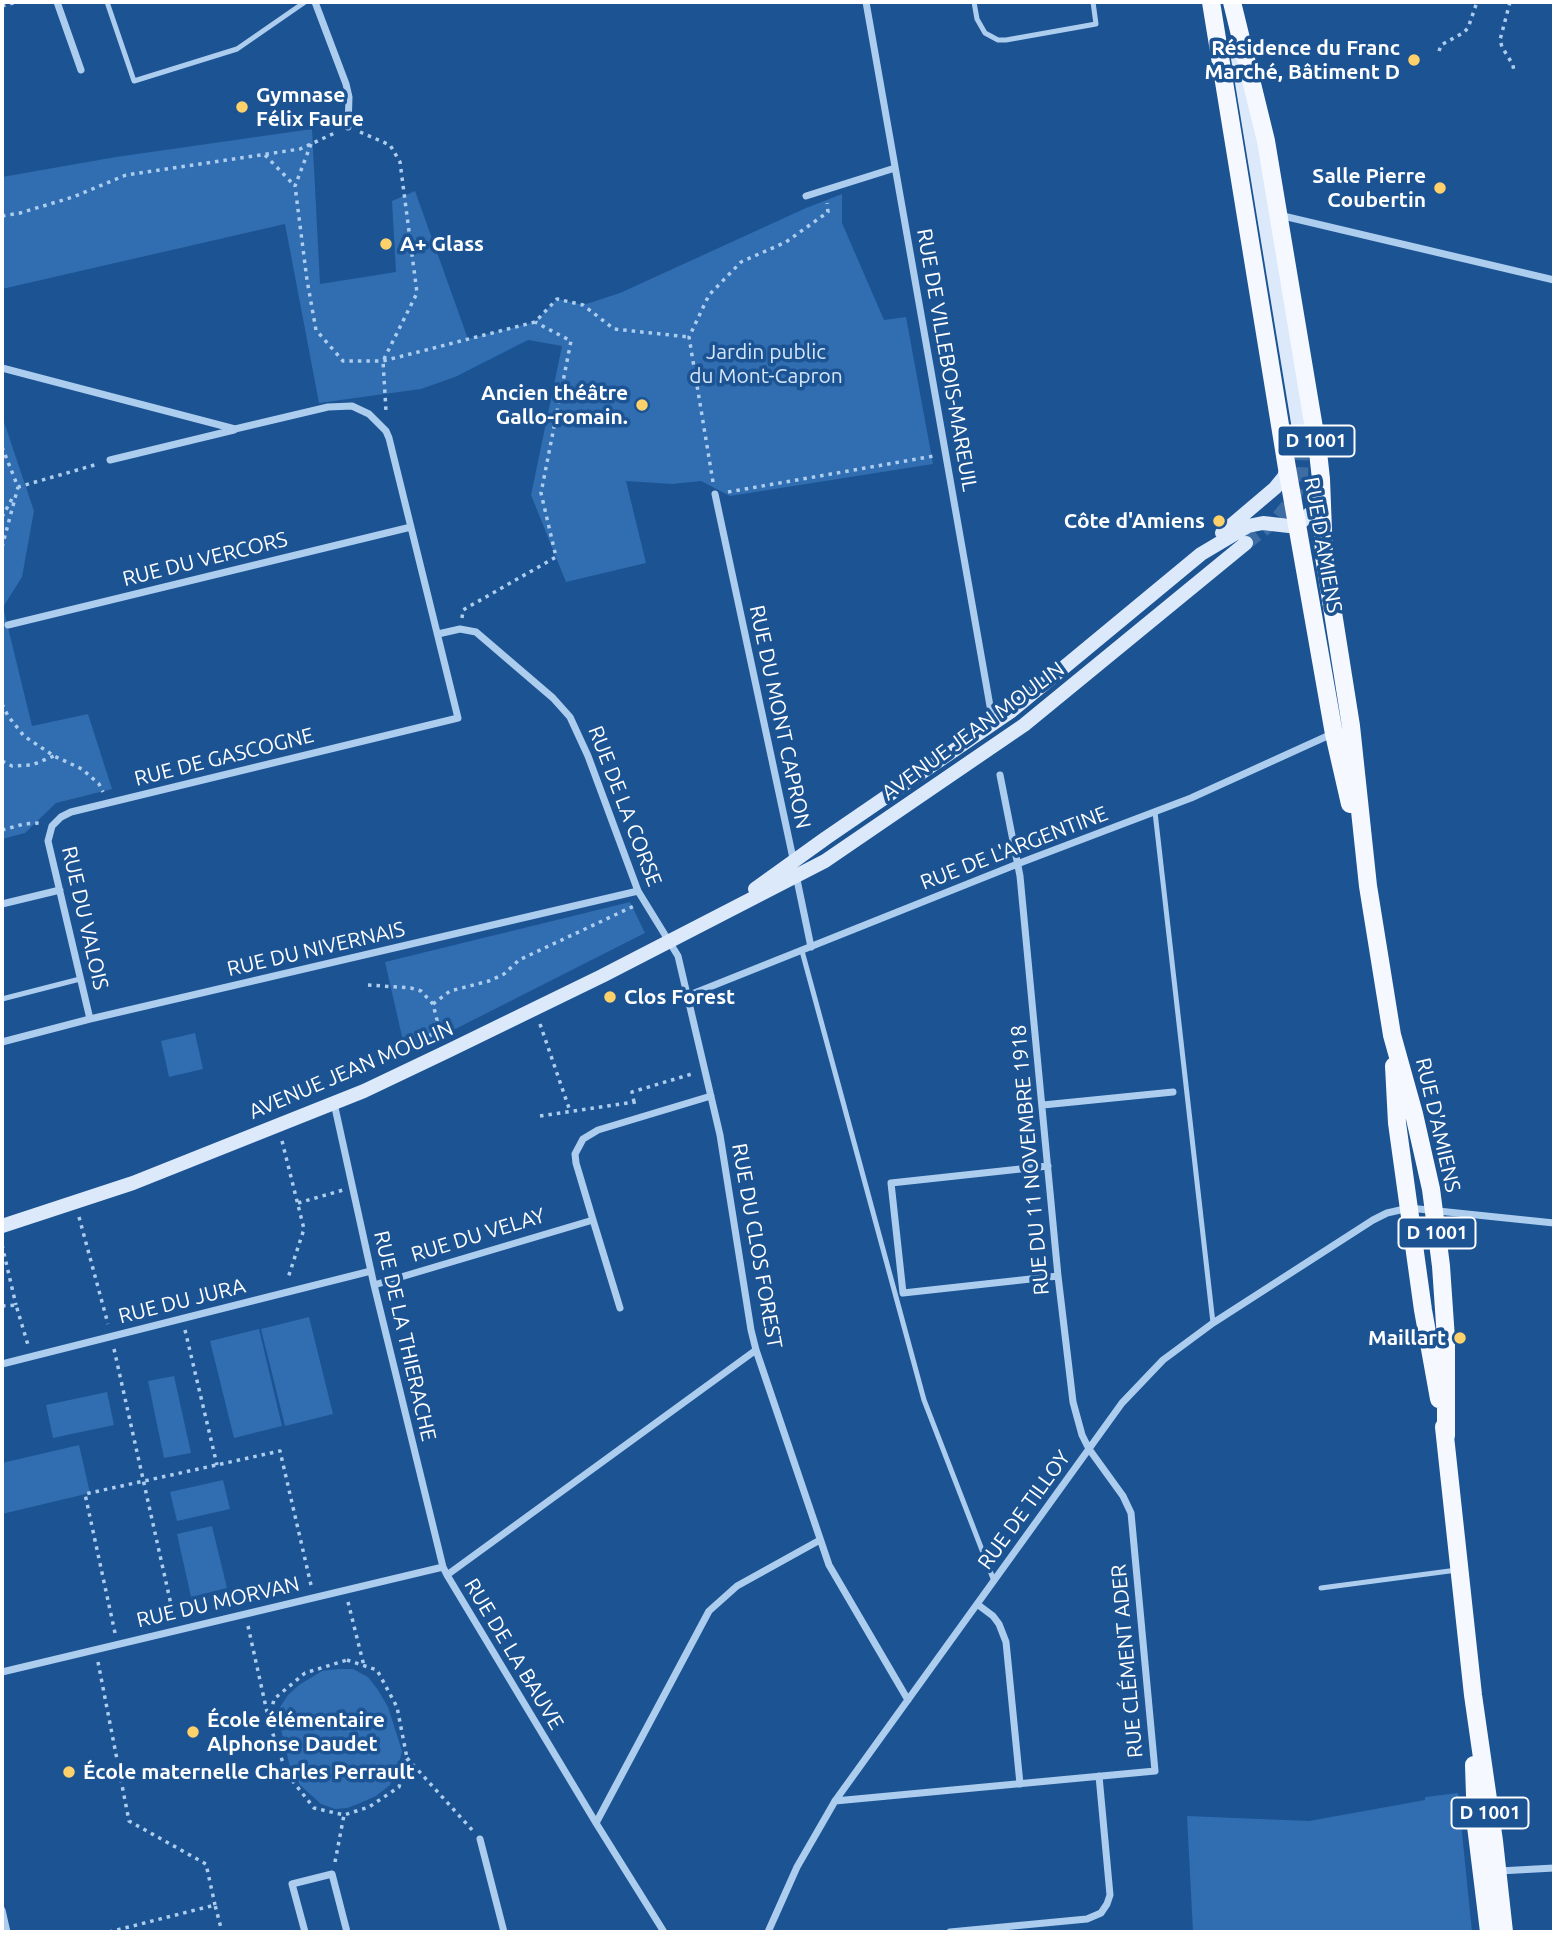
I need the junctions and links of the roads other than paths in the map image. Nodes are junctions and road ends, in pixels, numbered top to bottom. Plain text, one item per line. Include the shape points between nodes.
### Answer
1 (57, 2) edge
2 (107, 2) edge
3 (305, 2) edge
4 (315, 2) edge
5 (866, 2) edge
6 (974, 2) edge
7 (1093, 2) edge
8 (1211, 2) edge
9 (1232, 2) edge
10 (81, 70) dead end
11 (348, 127) road end
12 (895, 168) junction
13 (806, 196) dead end
14 (1278, 214) junction
15 (1554, 280) edge
16 (2, 368) edge
17 (235, 429) junction
18 (1302, 447) tunnel mouth
19 (110, 460) road end
20 (1287, 468) junction
21 (1275, 488) junction
22 (715, 494) road end
23 (1321, 496) junction
24 (1291, 525) junction
25 (411, 527) junction
26 (1246, 543) tunnel mouth
27 (1201, 554) junction
28 (8, 625) dead end
29 (438, 634) junction
30 (993, 724) junction
31 (1351, 726) junction
32 (1334, 734) junction
33 (1000, 775) dead end
34 (1155, 812) junction
35 (52, 825) joint
36 (1017, 864) junction
37 (795, 868) junction
38 (1368, 886) junction
39 (60, 890) junction
40 (638, 891) junction
41 (2, 904) edge
42 (669, 941) junction
43 (811, 947) junction
44 (802, 951) junction
45 (80, 979) junction
46 (687, 996) junction
47 (2, 999) edge
48 (90, 1019) junction
49 (1392, 1035) junction
50 (2, 1042) edge
51 (1173, 1092) dead end
52 (711, 1096) junction
53 (334, 1103) junction
54 (1042, 1105) junction
55 (1048, 1166) junction
56 (1409, 1208) junction
57 (1434, 1210) junction
58 (593, 1220) junction
59 (1554, 1223) edge
60 (2, 1226) edge
61 (371, 1271) junction
62 (1058, 1276) junction
63 (374, 1285) junction
64 (620, 1308) dead end
65 (1213, 1323) junction
66 (756, 1350) junction
67 (2, 1364) edge
68 (1446, 1436) junction
69 (1089, 1449) junction
70 (820, 1540) junction
71 (443, 1566) junction
72 (1460, 1569) junction
73 (447, 1575) junction
74 (994, 1581) junction
75 (1321, 1588) dead end
76 (977, 1604) junction
77 (2, 1672) edge
78 (908, 1700) junction
79 (1099, 1776) junction
80 (1020, 1784) junction
81 (835, 1801) junction
82 (596, 1823) junction
83 (480, 1839) road end
84 (1554, 1868) edge
85 (1489, 1871) junction
86 (2, 1910) edge
87 (7, 1932) edge
88 (305, 1932) edge
89 (347, 1932) edge
90 (504, 1932) edge
91 (664, 1932) edge
92 (768, 1932) edge
93 (950, 1932) edge
94 (1489, 1932) edge
95 (1504, 1932) edge

1 - 10 street
2 - 3 lane via 134,81 237,49
4 - 11 street via 346,84
5 - 12 street, RUE DE VILLEBOIS-MAREUIL
6 - 7 lane via 985,33 998,40 1096,24
8 - 20 main road, RUE D'AMIENS / D 1001
9 - 14 main road, RUE D'AMIENS / D 1001
9 - 18 street, RUE D'AMIENS
12 - 13 street
12 - 30 street, RUE DE VILLEBOIS-MAREUIL
14 - 15 street
14 - 23 main road, RUE D'AMIENS / D 1001 via 1318,452
16 - 17 street
17 - 19 street
17 - 25 street via 315,410 360,409 386,431
20 - 21 street, AVENUE JEAN MOULIN
20 - 24 main road, RUE D'AMIENS / D 1001
21 - 24 street via 1270,509 1274,518
21 - 27 street, AVENUE JEAN MOULIN
22 - 37 street, RUE DU MONT CAPRON
23 - 24 street via 1310,515
23 - 31 main road, RUE D'AMIENS / D 1001 via 1324,556
24 - 27 street, AVENUE JEAN MOULIN via 1248,526
24 - 32 main road, RUE D'AMIENS / D 1001
25 - 28 street, RUE DU VERCORS
25 - 29 street
26 - 37 street, AVENUE JEAN MOULIN via 1018,730 841,850
27 - 30 street, AVENUE JEAN MOULIN
29 - 35 street, RUE DE GASCOGNE via 458,718 71,812
29 - 40 street, RUE DE LA CORSE via 460,629 483,637 570,717
30 - 37 street, AVENUE JEAN MOULIN
31 - 32 street, RUE DE L'ARGENTINE
31 - 38 main road, RUE D'AMIENS / D 1001
32 - 34 street, RUE DE L'ARGENTINE
32 - 38 main road, RUE D'AMIENS / D 1001
33 - 36 street
34 - 36 street, RUE DE L'ARGENTINE
34 - 65 lane
35 - 39 street, RUE DU VALOIS via 48,841
36 - 43 street, RUE DE L'ARGENTINE
36 - 54 street, RUE DU 11 NOVEMBRE 1918
37 - 42 street, AVENUE JEAN MOULIN
37 - 43 street, RUE DU MONT CAPRON
38 - 49 main road, RUE D'AMIENS / D 1001
39 - 41 street
39 - 45 street, RUE DU VALOIS
40 - 42 street, RUE DE LA CORSE
40 - 48 street, RUE DU NIVERNAIS
42 - 46 street, RUE DU CLOS FOREST via 678,956
42 - 53 street, AVENUE JEAN MOULIN
43 - 44 street, RUE DE L'ARGENTINE
44 - 46 street, RUE DE L'ARGENTINE
44 - 74 lane via 924,1400
45 - 47 lane
45 - 48 street, RUE DU VALOIS
46 - 52 street, RUE DU CLOS FOREST
48 - 50 street, RUE DU NIVERNAIS
49 - 56 main road, RUE D'AMIENS / D 1001 via 1397,1123
49 - 57 main road, RUE D'AMIENS / D 1001
51 - 54 street
52 - 58 street via 598,1130 583,1139 576,1163
52 - 66 street, RUE DU CLOS FOREST
53 - 60 street, AVENUE JEAN MOULIN via 133,1183
53 - 61 street, RUE DE LA THIERACHE
54 - 55 street, RUE DU 11 NOVEMBRE 1918
55 - 62 street, RUE DU 11 NOVEMBRE 1918
55 - 62 street via 891,1183 903,1293
56 - 57 street
56 - 65 street, RUE DE TILLOY via 1373,1220
56 - 68 main road, RUE D'AMIENS / D 1001
57 - 59 street
57 - 68 main road, RUE D'AMIENS / D 1001 via 1446,1339
58 - 63 street, RUE DU VELAY
58 - 64 street
61 - 63 street, RUE DE LA THIERACHE
61 - 67 street, RUE DU JURA
62 - 69 street, RUE DU 11 NOVEMBRE 1918 via 1075,1409
63 - 71 street, RUE DE LA THIERACHE
65 - 69 street, RUE DE TILLOY via 1149,1373
66 - 70 street, RUE DU CLOS FOREST
66 - 73 street, RUE DE LA BAUVE
68 - 72 main road, RUE D'AMIENS / D 1001
69 - 74 street, RUE DE TILLOY
69 - 79 street, RUE CLÉMENT ADER via 1124,1496 1130,1513 1155,1771
70 - 78 street, RUE DU CLOS FOREST via 840,1586
70 - 82 street via 737,1586 709,1611
71 - 73 street, RUE DE LA THIERACHE
71 - 77 street, RUE DU MORVAN
72 - 75 lane
72 - 85 main road, RUE D'AMIENS / D 1001
73 - 82 street, RUE DE LA BAUVE
74 - 76 street, RUE DE TILLOY
76 - 78 street, RUE DE TILLOY
76 - 80 street via 993,1616 1006,1642
78 - 81 street, RUE DE TILLOY
79 - 80 street, RUE CLÉMENT ADER
79 - 93 street via 1110,1895 1104,1909 1087,1919
80 - 81 street, RUE CLÉMENT ADER
81 - 92 street, RUE DE TILLOY via 797,1867
82 - 91 street, RUE DE LA BAUVE
83 - 90 street
84 - 85 street
85 - 94 main road, RUE D'AMIENS / D 1001
85 - 95 main road, RUE D'AMIENS / D 1001
86 - 87 street
88 - 89 street via 292,1884 332,1874

